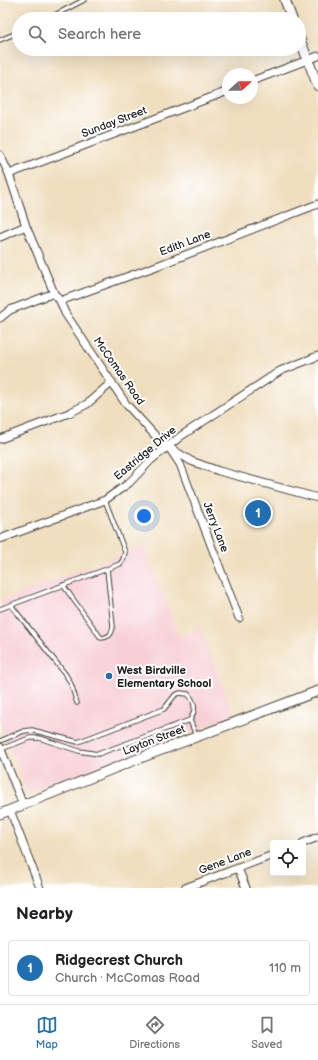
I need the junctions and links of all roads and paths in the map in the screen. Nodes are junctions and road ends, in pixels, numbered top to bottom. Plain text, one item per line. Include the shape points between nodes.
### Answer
1 (84, 0) edge
2 (285, 0) edge
3 (61, 12) edge
4 (289, 12) edge
5 (12, 35) edge
6 (0, 40) edge
7 (306, 55) edge
8 (318, 56) edge
9 (308, 60) junction
10 (258, 79) edge
11 (318, 86) edge
12 (222, 93) edge
13 (0, 155) edge
14 (9, 174) junction
15 (318, 204) edge
16 (26, 226) junction
17 (0, 237) edge
18 (54, 293) junction
19 (60, 301) junction
20 (0, 318) edge
21 (318, 356) edge
22 (112, 382) junction
23 (0, 439) edge
24 (169, 447) junction
25 (318, 498) edge
26 (105, 500) junction
27 (0, 540) edge
28 (107, 568) junction
29 (63, 585) junction
30 (11, 605) junction
31 (0, 609) edge
32 (239, 618) dead end
33 (318, 692) edge
34 (77, 703) dead end
35 (190, 720) junction
36 (196, 737) junction
37 (0, 741) edge
38 (1, 748) edge
39 (23, 805) junction
40 (10, 810) junction
41 (0, 814) edge
42 (318, 837) edge
43 (306, 842) edge
44 (270, 856) edge
45 (238, 868) junction
46 (40, 888) edge
47 (185, 888) edge
48 (246, 888) edge

1 - 3 lane
2 - 4 street
5 - 6 lane
7 - 9 street
8 - 9 street
9 - 10 street
9 - 11 street
12 - 14 street, Sunday Street
13 - 14 street, McComas Road
14 - 16 street, McComas Road
15 - 19 street, Edith Lane
16 - 17 street
16 - 18 street, McComas Road
18 - 19 street, McComas Road
18 - 20 street via 10,310
19 - 22 street, McComas Road via 65,313
21 - 24 street, Eastridge Drive via 280,371 181,436
22 - 23 street via 87,404
22 - 24 street, McComas Road via 126,404 162,443
24 - 25 street, McComas Road via 191,461 220,471
24 - 26 street, Eastridge Drive
24 - 32 street, Jerry Lane via 180,464
26 - 27 street, Eastridge Drive
26 - 28 lane via 125,552 120,564
28 - 29 lane
28 - 29 lane via 113,626 108,637 101,638
29 - 30 lane
30 - 31 lane
30 - 34 lane via 66,675
33 - 36 street, Layton Street
35 - 36 lane
35 - 37 lane via 195,707 193,699 188,694 180,693 175,695 164,709 78,742 32,730
35 - 38 lane via 98,754 38,738 30,738
36 - 39 street, Layton Street
38 - 39 street
39 - 40 street, Layton Street
40 - 41 street, Layton Street
40 - 46 street
42 - 43 street
44 - 45 street, Gene Lane
45 - 47 street, Gene Lane
45 - 48 street

